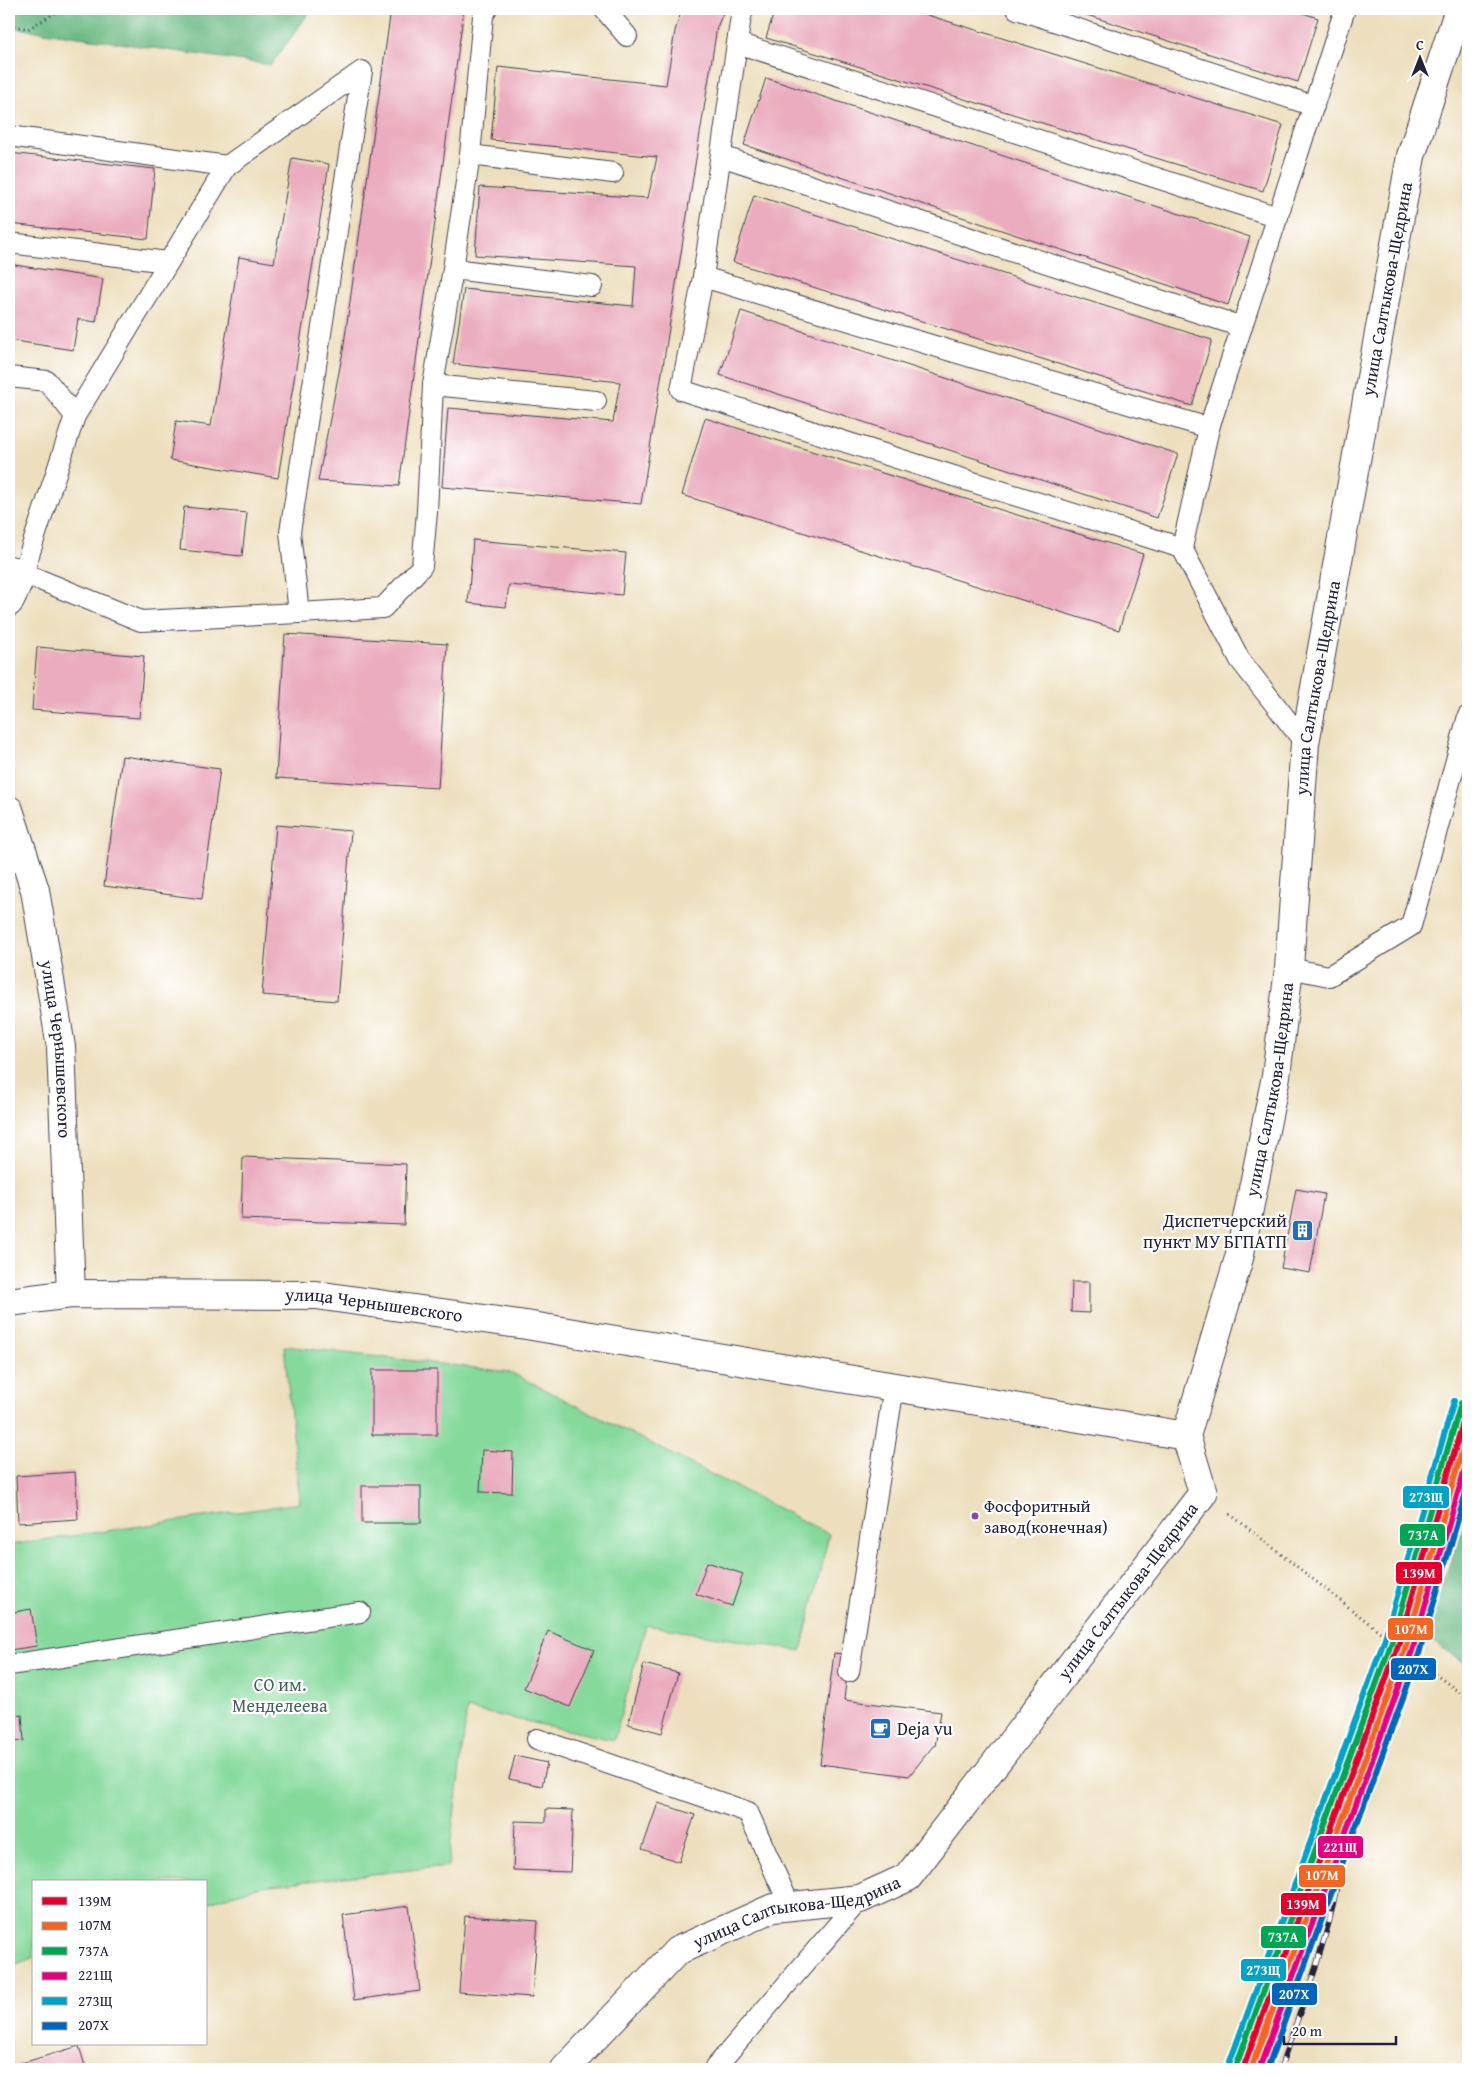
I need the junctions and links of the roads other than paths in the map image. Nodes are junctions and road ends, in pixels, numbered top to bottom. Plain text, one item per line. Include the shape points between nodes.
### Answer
1 (487, 9) edge
2 (604, 9) edge
3 (744, 9) edge
4 (1016, 9) edge
5 (1345, 9) edge
6 (1459, 9) edge
7 (626, 36) dead end
8 (737, 43) junction
9 (1314, 106) junction
10 (9, 136) edge
11 (470, 155) junction
12 (721, 156) junction
13 (227, 166) junction
14 (613, 173) dead end
15 (1278, 217) junction
16 (9, 243) edge
17 (168, 262) junction
18 (453, 269) junction
19 (703, 277) junction
20 (592, 286) dead end
21 (1242, 327) junction
22 (9, 377) edge
23 (433, 385) junction
24 (596, 401) dead end
25 (75, 416) junction
26 (1209, 428) junction
27 (1182, 548) junction
28 (16, 572) edge
29 (9, 602) edge
30 (299, 614) junction
31 (1468, 716) edge
32 (1306, 743) junction
33 (9, 810) edge
34 (1288, 968) junction
35 (71, 1294) junction
36 (9, 1302) edge
37 (894, 1386) junction
38 (1186, 1436) junction
39 (360, 1612) dead end
40 (9, 1665) edge
41 (849, 1672) dead end
42 (537, 1739) dead end
43 (860, 1900) junction
44 (790, 1906) junction
45 (565, 2069) edge
46 (714, 2069) edge

1 - 11 lane
2 - 7 lane
3 - 8 lane
4 - 9 lane
5 - 9 lane
6 - 32 street, улица Салтыкова-Щедрина via 1411,156
8 - 12 lane
8 - 15 lane
9 - 15 lane
10 - 13 lane
11 - 14 lane
11 - 18 lane
12 - 19 lane
12 - 21 lane
13 - 17 lane
13 - 30 lane via 362,71 290,532
15 - 21 lane
16 - 17 lane
17 - 25 lane
18 - 20 lane
18 - 23 lane
19 - 26 lane
19 - 27 lane via 681,390
21 - 26 lane
22 - 25 lane via 47,381
23 - 24 lane
23 - 30 lane via 422,566 383,608
25 - 28 lane
26 - 27 lane
27 - 32 lane via 1240,660
28 - 29 street
28 - 30 lane via 141,621
31 - 34 lane via 1411,926 1329,976
32 - 34 street, улица Салтыкова-Щедрина
33 - 35 street, улица Чернышевского via 35,890 61,1047
34 - 38 street, улица Салтыкова-Щедрина via 1276,1076 1239,1258
35 - 36 street, улица Чернышевского
35 - 37 street, улица Чернышевского via 316,1295 526,1325
37 - 38 street, улица Чернышевского
37 - 41 lane
38 - 43 street, улица Салтыкова-Щедрина via 1203,1492 908,1878
39 - 40 lane
42 - 44 lane via 748,1812
43 - 44 street, улица Салтыкова-Щедрина
43 - 46 lane
44 - 45 street, улица Салтыкова-Щедрина via 773,1908 677,1951

